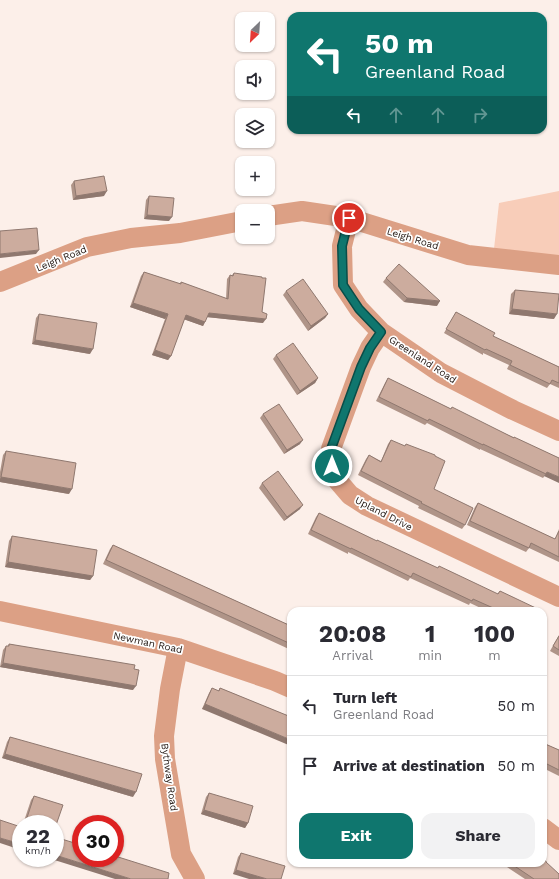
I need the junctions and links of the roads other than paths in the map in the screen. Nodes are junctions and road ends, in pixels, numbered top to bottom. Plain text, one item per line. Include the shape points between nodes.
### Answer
1 (275, 215) edge
2 (349, 218) junction
3 (235, 222) edge
4 (559, 265) edge
5 (0, 282) edge
6 (381, 332) junction
7 (559, 430) edge
8 (559, 597) edge
9 (0, 611) edge
10 (178, 648) junction
11 (287, 686) edge
12 (547, 831) edge
13 (559, 840) edge
14 (195, 879) edge

1 - 2 street, Leigh Road via 302,211
2 - 4 street, Leigh Road via 468,255
2 - 6 street, Greenland Road via 342,246 343,285 359,309
3 - 5 street, Leigh Road via 87,247
6 - 7 street, Greenland Road via 441,373
6 - 8 street, Upland Drive via 361,367 331,449 332,466 338,481 350,495 367,506
9 - 10 street, Newman Road
10 - 11 street, Newman Road
10 - 14 street, Bythway Road via 164,736 165,759 181,854
12 - 13 street

